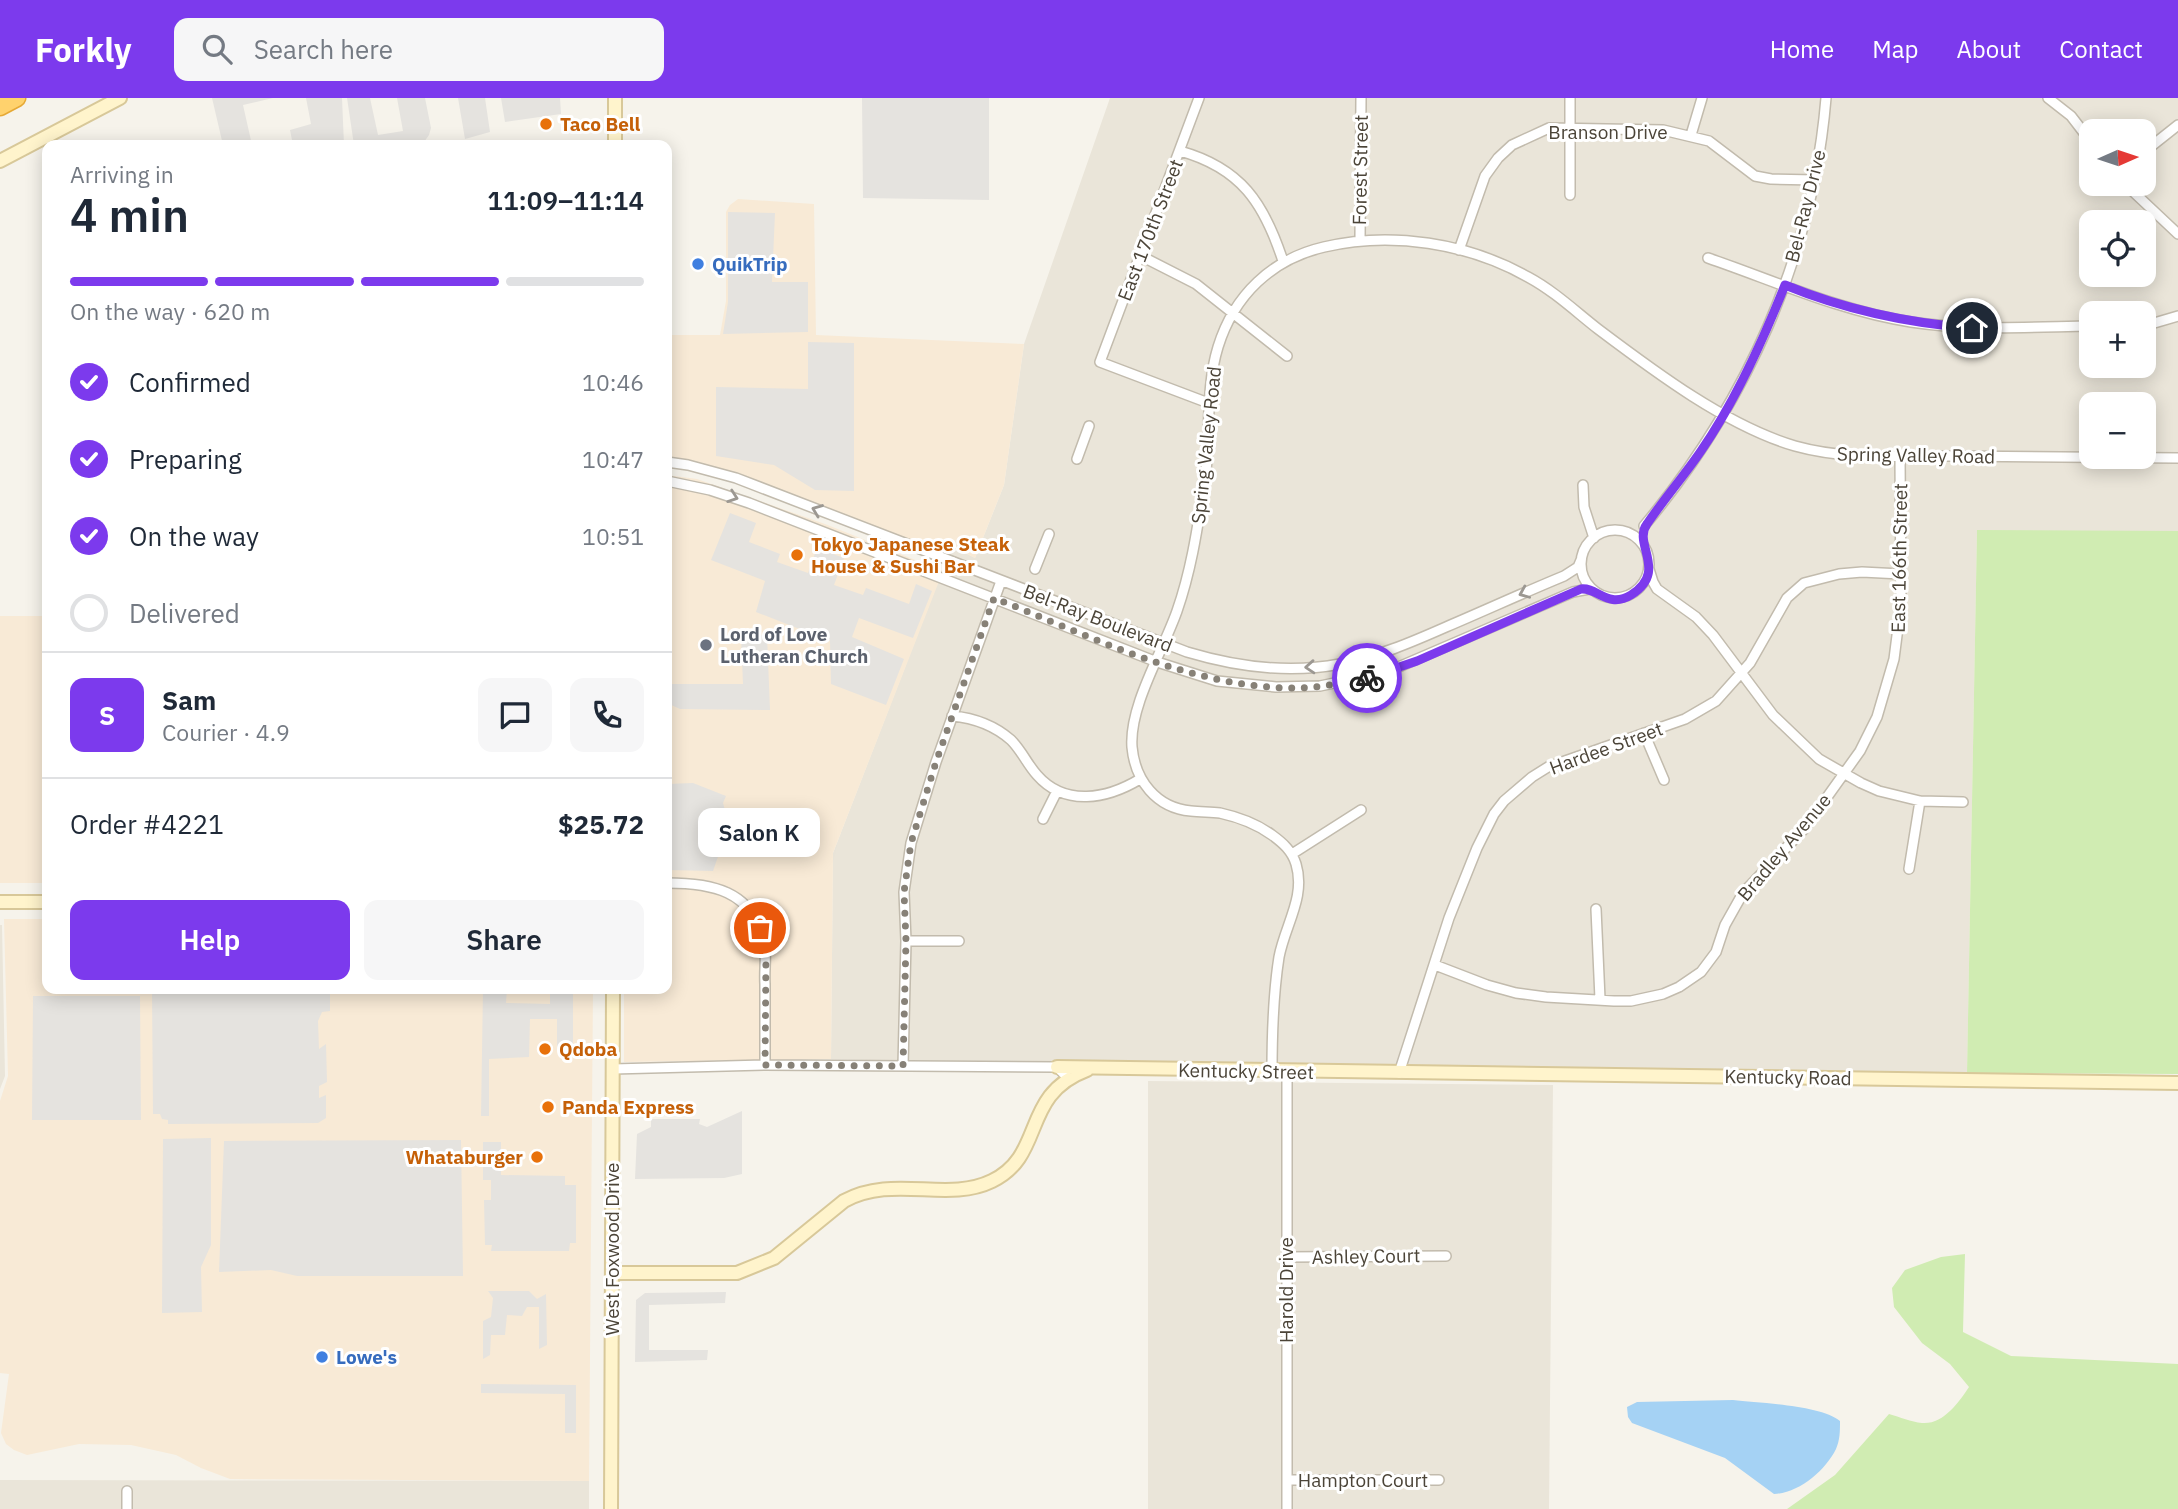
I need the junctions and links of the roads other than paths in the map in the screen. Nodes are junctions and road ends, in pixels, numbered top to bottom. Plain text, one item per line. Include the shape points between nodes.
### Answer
1 (17, 98) edge
2 (120, 98) edge
3 (615, 98) edge
4 (1199, 98) edge
5 (1361, 98) edge
6 (1570, 98) edge
7 (1702, 98) edge
8 (1826, 98) edge
9 (2048, 98) edge
10 (0, 107) edge
11 (2178, 125) edge
12 (2079, 126) edge
13 (1570, 128) junction
14 (1691, 135) junction
15 (615, 140) edge
16 (2156, 142) edge
17 (1181, 151) junction
18 (0, 161) edge
19 (1815, 180) junction
20 (1570, 195) dead end
21 (2138, 196) edge
22 (2178, 234) edge
23 (1360, 241) junction
24 (1459, 250) junction
25 (1141, 256) junction
26 (1708, 258) dead end
27 (1283, 261) junction
28 (1785, 285) junction
29 (1233, 312) junction
30 (2178, 316) edge
31 (2156, 322) edge
32 (2079, 326) edge
33 (1287, 356) dead end
34 (1210, 404) junction
35 (1725, 415) junction
36 (1089, 426) dead end
37 (1900, 456) junction
38 (1077, 458) dead end
39 (2178, 458) edge
40 (672, 463) edge
41 (715, 472) junction
42 (672, 482) edge
43 (1583, 485) dead end
44 (710, 490) junction
45 (842, 520) junction
46 (1644, 526) junction
47 (1624, 531) junction
48 (1049, 534) dead end
49 (835, 537) junction
50 (1594, 538) junction
51 (1644, 545) junction
52 (1581, 560) junction
53 (1035, 569) dead end
54 (1649, 569) junction
55 (1901, 574) junction
56 (1001, 581) junction
57 (1589, 589) junction
58 (1657, 589) junction
59 (1632, 594) junction
60 (994, 598) junction
61 (1164, 644) junction
62 (1363, 659) junction
63 (1157, 662) junction
64 (1741, 674) junction
65 (1367, 678) junction
66 (952, 716) junction
67 (1644, 733) junction
68 (1843, 773) junction
69 (1140, 779) junction
70 (1664, 780) dead end
71 (1057, 791) junction
72 (1920, 800) junction
73 (1963, 802) dead end
74 (1361, 810) dead end
75 (1043, 820) dead end
76 (1292, 853) junction
77 (1909, 869) dead end
78 (672, 883) edge
79 (0, 902) edge
80 (42, 902) edge
81 (1596, 909) dead end
82 (906, 941) junction
83 (959, 941) dead end
84 (1435, 965) junction
85 (613, 994) edge
86 (1600, 999) junction
87 (765, 1065) junction
88 (903, 1066) junction
89 (1042, 1067) junction
90 (1057, 1067) junction
91 (1093, 1068) junction
92 (613, 1069) junction
93 (1272, 1072) junction
94 (1287, 1072) junction
95 (1399, 1073) junction
96 (1065, 1081) junction
97 (2178, 1083) edge
98 (1446, 1256) dead end
99 (1286, 1257) junction
100 (612, 1273) junction
101 (1287, 1480) junction
102 (1439, 1480) dead end
103 (127, 1491) dead end
104 (127, 1509) edge
105 (611, 1509) edge
106 (1287, 1509) edge

1 - 10 highway
2 - 18 street
3 - 15 street
4 - 17 street, East 170th Street
5 - 23 street, Forest Street
6 - 13 street
7 - 14 street
8 - 19 street, Bel-Ray Drive
9 - 12 street
11 - 16 street
13 - 14 street, Branson Drive
13 - 20 street
13 - 24 street, Branson Drive via 1549,128 1528,136 1498,158 1485,176
14 - 19 street, Branson Drive via 1709,141 1755,176
17 - 25 street, East 170th Street
17 - 27 street via 1214,163 1242,182 1276,237
19 - 28 street, Bel-Ray Drive
21 - 22 street
23 - 24 street, Spring Valley Road via 1405,240
23 - 27 street, Spring Valley Road
24 - 35 street, Spring Valley Road via 1531,278 1639,359
25 - 29 street via 1196,284
25 - 34 street, East 170th Street via 1100,362
26 - 28 street
27 - 29 street, Spring Valley Road via 1251,286
28 - 32 street via 1850,309 1910,322 1972,328
28 - 35 street, Bel-Ray Drive
29 - 33 street
29 - 34 street, Spring Valley Road via 1213,367
30 - 31 street
34 - 61 street, Spring Valley Road via 1197,534
35 - 37 street, Spring Valley Road via 1769,437 1812,450
35 - 46 street, Bel-Ray Drive
36 - 38 street
37 - 39 street, Spring Valley Road
37 - 55 street, East 166th Street
40 - 41 street, Bel-Ray Boulevard
41 - 44 street
45 -> 41 street, Bel-Ray Boulevard
42 - 44 street, Bel-Ray Boulevard
43 - 50 street
44 -> 49 street, Bel-Ray Boulevard
45 - 49 street
45 - 56 street, Bel-Ray Boulevard
46 - 47 street
46 - 51 street
47 - 50 street via 1610,530
47 - 51 street
48 - 53 street
49 - 60 street, Bel-Ray Boulevard
50 - 52 street, Bel-Ray Boulevard
51 - 54 street
52 - 57 street
52 -> 62 street, Bel-Ray Boulevard via 1564,576
54 - 58 street
54 - 59 street
55 - 64 street, Hardee Street via 1839,574 1804,583 1787,598
55 - 68 street, East 166th Street via 1898,635 1888,683 1870,733
56 - 60 street
56 - 61 street, Bel-Ray Boulevard
57 - 59 street via 1606,598
57 - 65 street, Bel-Ray Boulevard
58 - 59 street
58 - 64 street via 1696,617
60 - 63 street, Bel-Ray Boulevard
60 - 66 street
62 -> 61 street, Bel-Ray Boulevard via 1311,668 1260,668
61 - 63 street, Spring Valley Road
62 - 65 street
63 - 65 street, Bel-Ray Boulevard via 1217,681 1253,686 1320,686
63 - 69 street, Spring Valley Road via 1133,727 1132,749
64 - 67 street, Hardee Street via 1700,712
64 - 68 street via 1800,743
66 - 71 street via 974,719 999,731
66 - 82 street via 911,843 904,892
67 - 70 street
67 - 84 street, Hardee Street via 1548,767 1504,802 1462,883
68 - 72 street via 1880,791
68 - 86 street, Bradley Avenue via 1805,828 1744,893 1724,925 1716,952 1701,972 1679,987 1646,999
69 - 71 street via 1097,796 1081,798
69 - 76 street via 1165,804 1239,818 1270,834
71 - 75 street
72 - 73 street
72 - 77 street
74 - 76 street
76 - 93 street via 1298,899 1280,953 1273,1000
78 - 87 street via 699,883 724,891 745,906 760,928 766,954
79 - 80 street
81 - 86 street
82 - 83 street
82 - 88 street
84 - 86 street, Bradley Avenue via 1516,993
84 - 95 street, Hardee Street
85 - 92 street, West Foxwood Drive
87 - 88 street
87 - 92 street
88 - 89 street
89 - 90 street
89 - 96 street
90 - 91 street, Kentucky Street
90 - 96 street
91 - 93 street, Kentucky Street
91 - 96 street
92 - 100 street, West Foxwood Drive
93 - 94 street, Kentucky Street
94 - 95 street, Kentucky Street
94 - 99 street, Harold Drive
95 - 97 street, Kentucky Road
96 - 100 street via 1044,1101 1018,1160 993,1181 969,1188 883,1188 856,1194 774,1258 737,1273
98 - 99 street, Ashley Court
99 - 101 street, Harold Drive
100 - 105 street, West Foxwood Drive
101 - 102 street, Hampton Court
101 - 106 street, Harold Drive
103 - 104 street

